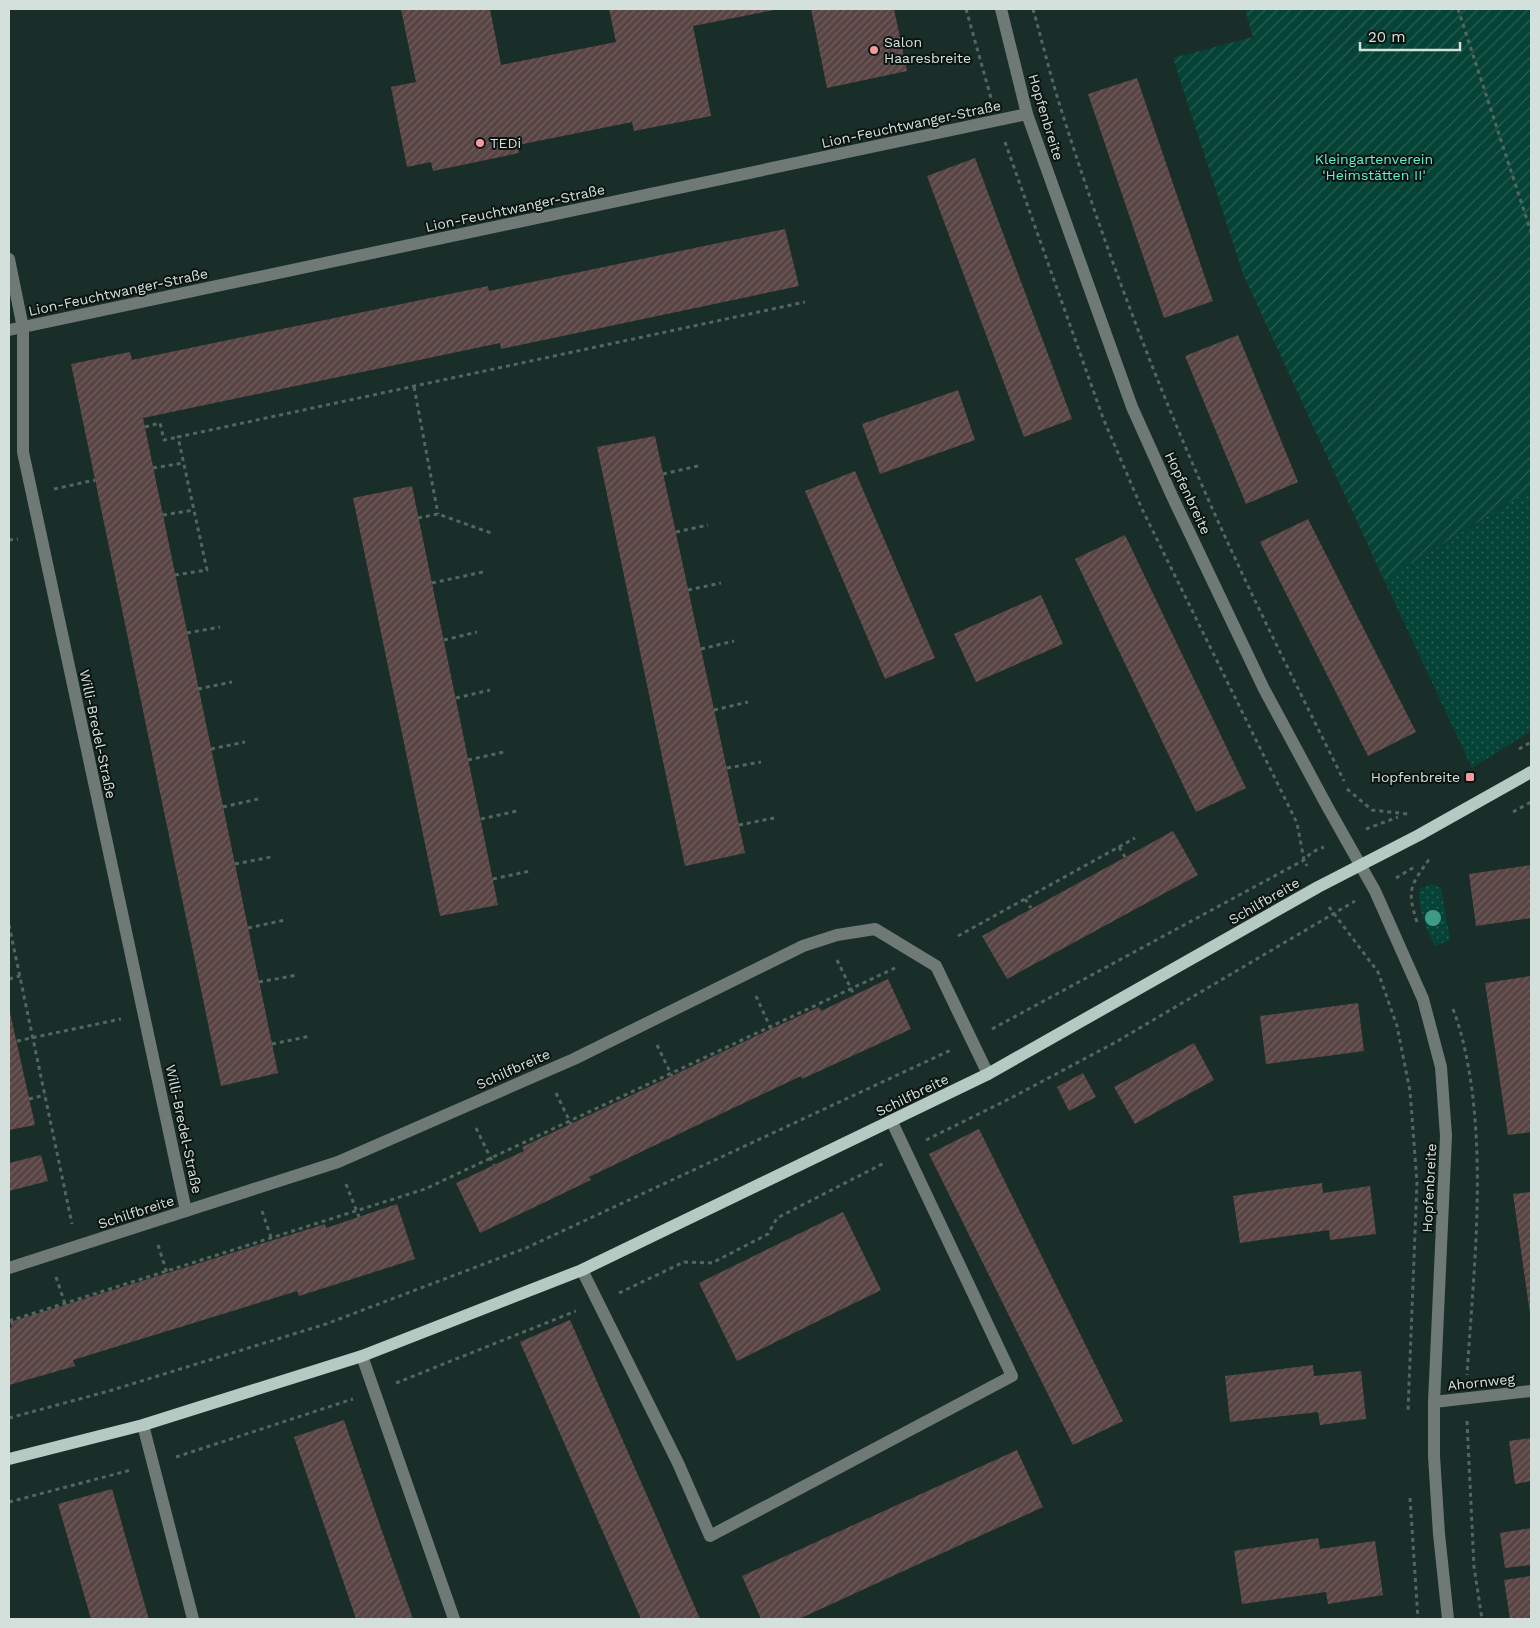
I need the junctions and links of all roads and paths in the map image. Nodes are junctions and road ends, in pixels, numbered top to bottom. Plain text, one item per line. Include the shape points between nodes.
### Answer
1 (1001, 9) edge
2 (1033, 9) edge
3 (1458, 9) edge
4 (1027, 114) junction
5 (1531, 232) edge
6 (9, 259) edge
7 (806, 302) dead end
8 (22, 328) junction
9 (9, 330) edge
10 (414, 386) junction
11 (145, 427) dead end
12 (178, 437) junction
13 (183, 463) junction
14 (702, 464) dead end
15 (154, 468) dead end
16 (663, 474) dead end
17 (95, 480) dead end
18 (31, 493) junction
19 (194, 510) junction
20 (438, 514) junction
21 (163, 515) dead end
22 (418, 518) dead end
23 (708, 525) dead end
24 (676, 532) dead end
25 (491, 533) dead end
26 (483, 572) dead end
27 (175, 575) dead end
28 (432, 583) dead end
29 (721, 583) dead end
30 (688, 590) dead end
31 (220, 627) dead end
32 (477, 632) dead end
33 (187, 633) dead end
34 (444, 640) dead end
35 (734, 641) dead end
36 (701, 649) dead end
37 (232, 682) dead end
38 (198, 689) dead end
39 (490, 690) dead end
40 (456, 698) dead end
41 (748, 702) dead end
42 (714, 710) dead end
43 (246, 742) dead end
44 (211, 750) dead end
45 (504, 752) dead end
46 (468, 760) dead end
47 (761, 762) dead end
48 (727, 768) dead end
49 (1531, 772) edge
50 (258, 799) dead end
51 (223, 807) dead end
52 (517, 812) dead end
53 (1407, 813) dead end
54 (774, 818) dead end
55 (481, 819) dead end
56 (739, 825) dead end
57 (1135, 838) dead end
58 (1119, 847) junction
59 (1312, 852) dead end
60 (271, 857) dead end
61 (1125, 857) dead end
62 (1430, 858) dead end
63 (235, 864) dead end
64 (1361, 866) junction
65 (530, 872) dead end
66 (493, 879) dead end
67 (1025, 899) junction
68 (1328, 904) dead end
69 (1031, 908) dead end
70 (285, 920) dead end
71 (9, 925) edge
72 (248, 928) dead end
73 (1420, 929) dead end
74 (958, 936) dead end
75 (920, 956) junction
76 (837, 959) dead end
77 (297, 975) dead end
78 (20, 976) junction
79 (9, 979) edge
80 (259, 982) dead end
81 (851, 989) junction
82 (854, 995) dead end
83 (756, 996) dead end
84 (1452, 1008) dead end
85 (143, 1015) junction
86 (771, 1028) junction
87 (311, 1036) dead end
88 (33, 1037) junction
89 (973, 1040) junction
90 (17, 1041) dead end
91 (272, 1044) dead end
92 (657, 1044) dead end
93 (988, 1074) junction
94 (672, 1075) junction
95 (556, 1092) dead end
96 (45, 1095) junction
97 (29, 1098) dead end
98 (892, 1122) junction
99 (570, 1123) junction
100 (476, 1128) dead end
101 (490, 1159) junction
102 (494, 1165) dead end
103 (346, 1184) dead end
104 (186, 1211) junction
105 (262, 1211) dead end
106 (356, 1211) junction
107 (359, 1217) dead end
108 (272, 1239) junction
109 (77, 1246) junction
110 (158, 1246) dead end
111 (9, 1268) edge
112 (582, 1270) junction
113 (167, 1272) junction
114 (56, 1275) dead end
115 (65, 1304) junction
116 (9, 1321) edge
117 (362, 1356) junction
118 (1531, 1391) edge
119 (1466, 1398) junction
120 (1434, 1402) junction
121 (1408, 1413) dead end
122 (9, 1418) edge
123 (142, 1424) junction
124 (9, 1459) edge
125 (1410, 1489) dead end
126 (193, 1619) edge
127 (454, 1619) edge
128 (1418, 1619) edge
129 (1448, 1619) edge
130 (1482, 1619) edge

1 - 4 street, Hopfenbreite
2 - 53 path via 1060,105 1110,256 1201,482 1259,610 1348,791 1372,810
3 - 5 path
4 - 8 street, Lion-Feuchtwanger-Straße
4 - 64 street, Hopfenbreite via 1150,448 1264,689
6 - 8 street, Willi-Bredel-Straße
7 - 10 path
8 - 9 street, Lion-Feuchtwanger-Straße
8 - 18 street, Willi-Bredel-Straße via 22,452
10 - 12 path
10 - 20 path
11 - 12 path via 160,423 164,440
12 - 13 path
13 - 15 path
13 - 19 path
14 - 16 path
17 - 18 path
18 - 85 street, Willi-Bredel-Straße
19 - 21 path
19 - 27 path via 207,570
20 - 22 path
20 - 25 path
23 - 24 path
26 - 28 path
29 - 30 path
31 - 33 path
32 - 34 path
35 - 36 path
37 - 38 path
39 - 40 path
41 - 42 path
43 - 44 path
45 - 46 path
47 - 48 path
49 - 64 main road, Schilfbreite
50 - 51 path
52 - 55 path
54 - 56 path
57 - 58 path
58 - 61 path
58 - 67 path
59 - 89 path, Schilfbreite via 1304,860
60 - 63 path
62 - 73 path via 1415,880 1410,895
64 - 93 main road, Schilfbreite via 1318,887
64 - 120 street, Hopfenbreite via 1423,999 1441,1067 1446,1136
65 - 66 path
67 - 69 path
67 - 74 path
68 - 121 path via 1378,972 1397,1026 1410,1090 1418,1182
70 - 72 path
71 - 78 path
75 - 81 path
75 - 89 street, Schilfbreite via 936,966
75 - 104 street, Schilfbreite via 875,930 837,935 803,946 574,1059 338,1162
76 - 81 path
77 - 80 path
78 - 79 path
78 - 88 path
81 - 82 path
81 - 86 path
83 - 86 path
84 - 119 path via 1467,1054 1477,1128 1477,1225
85 - 88 path
85 - 104 street, Willi-Bredel-Straße
86 - 94 path
87 - 91 path
88 - 90 path
88 - 96 path
89 - 93 street, Schilfbreite
89 - 122 path, Schilfbreite via 526,1248 326,1324 109,1391
92 - 94 path
93 - 98 main road, Schilfbreite
94 - 99 path
95 - 99 path
96 - 97 path
96 - 109 path
98 - 112 main road, Schilfbreite
98 - 112 street via 1012,1376 710,1536 678,1463
99 - 101 path
100 - 101 path
101 - 102 path
101 - 106 path via 425,1190
103 - 106 path
104 - 109 street, Schilfbreite
105 - 108 path
106 - 107 path
106 - 108 path
108 - 113 path
109 - 111 street, Schilfbreite
110 - 113 path
112 - 117 main road, Schilfbreite
113 - 115 path
114 - 115 path
115 - 116 path
117 - 123 main road, Schilfbreite
117 - 127 street
118 - 119 street, Ahornweg
119 - 120 street, Ahornweg
119 - 130 path via 1474,1567
120 - 129 street, Hopfenbreite via 1436,1495
123 - 124 main road, Schilfbreite
123 - 126 street
125 - 128 path

